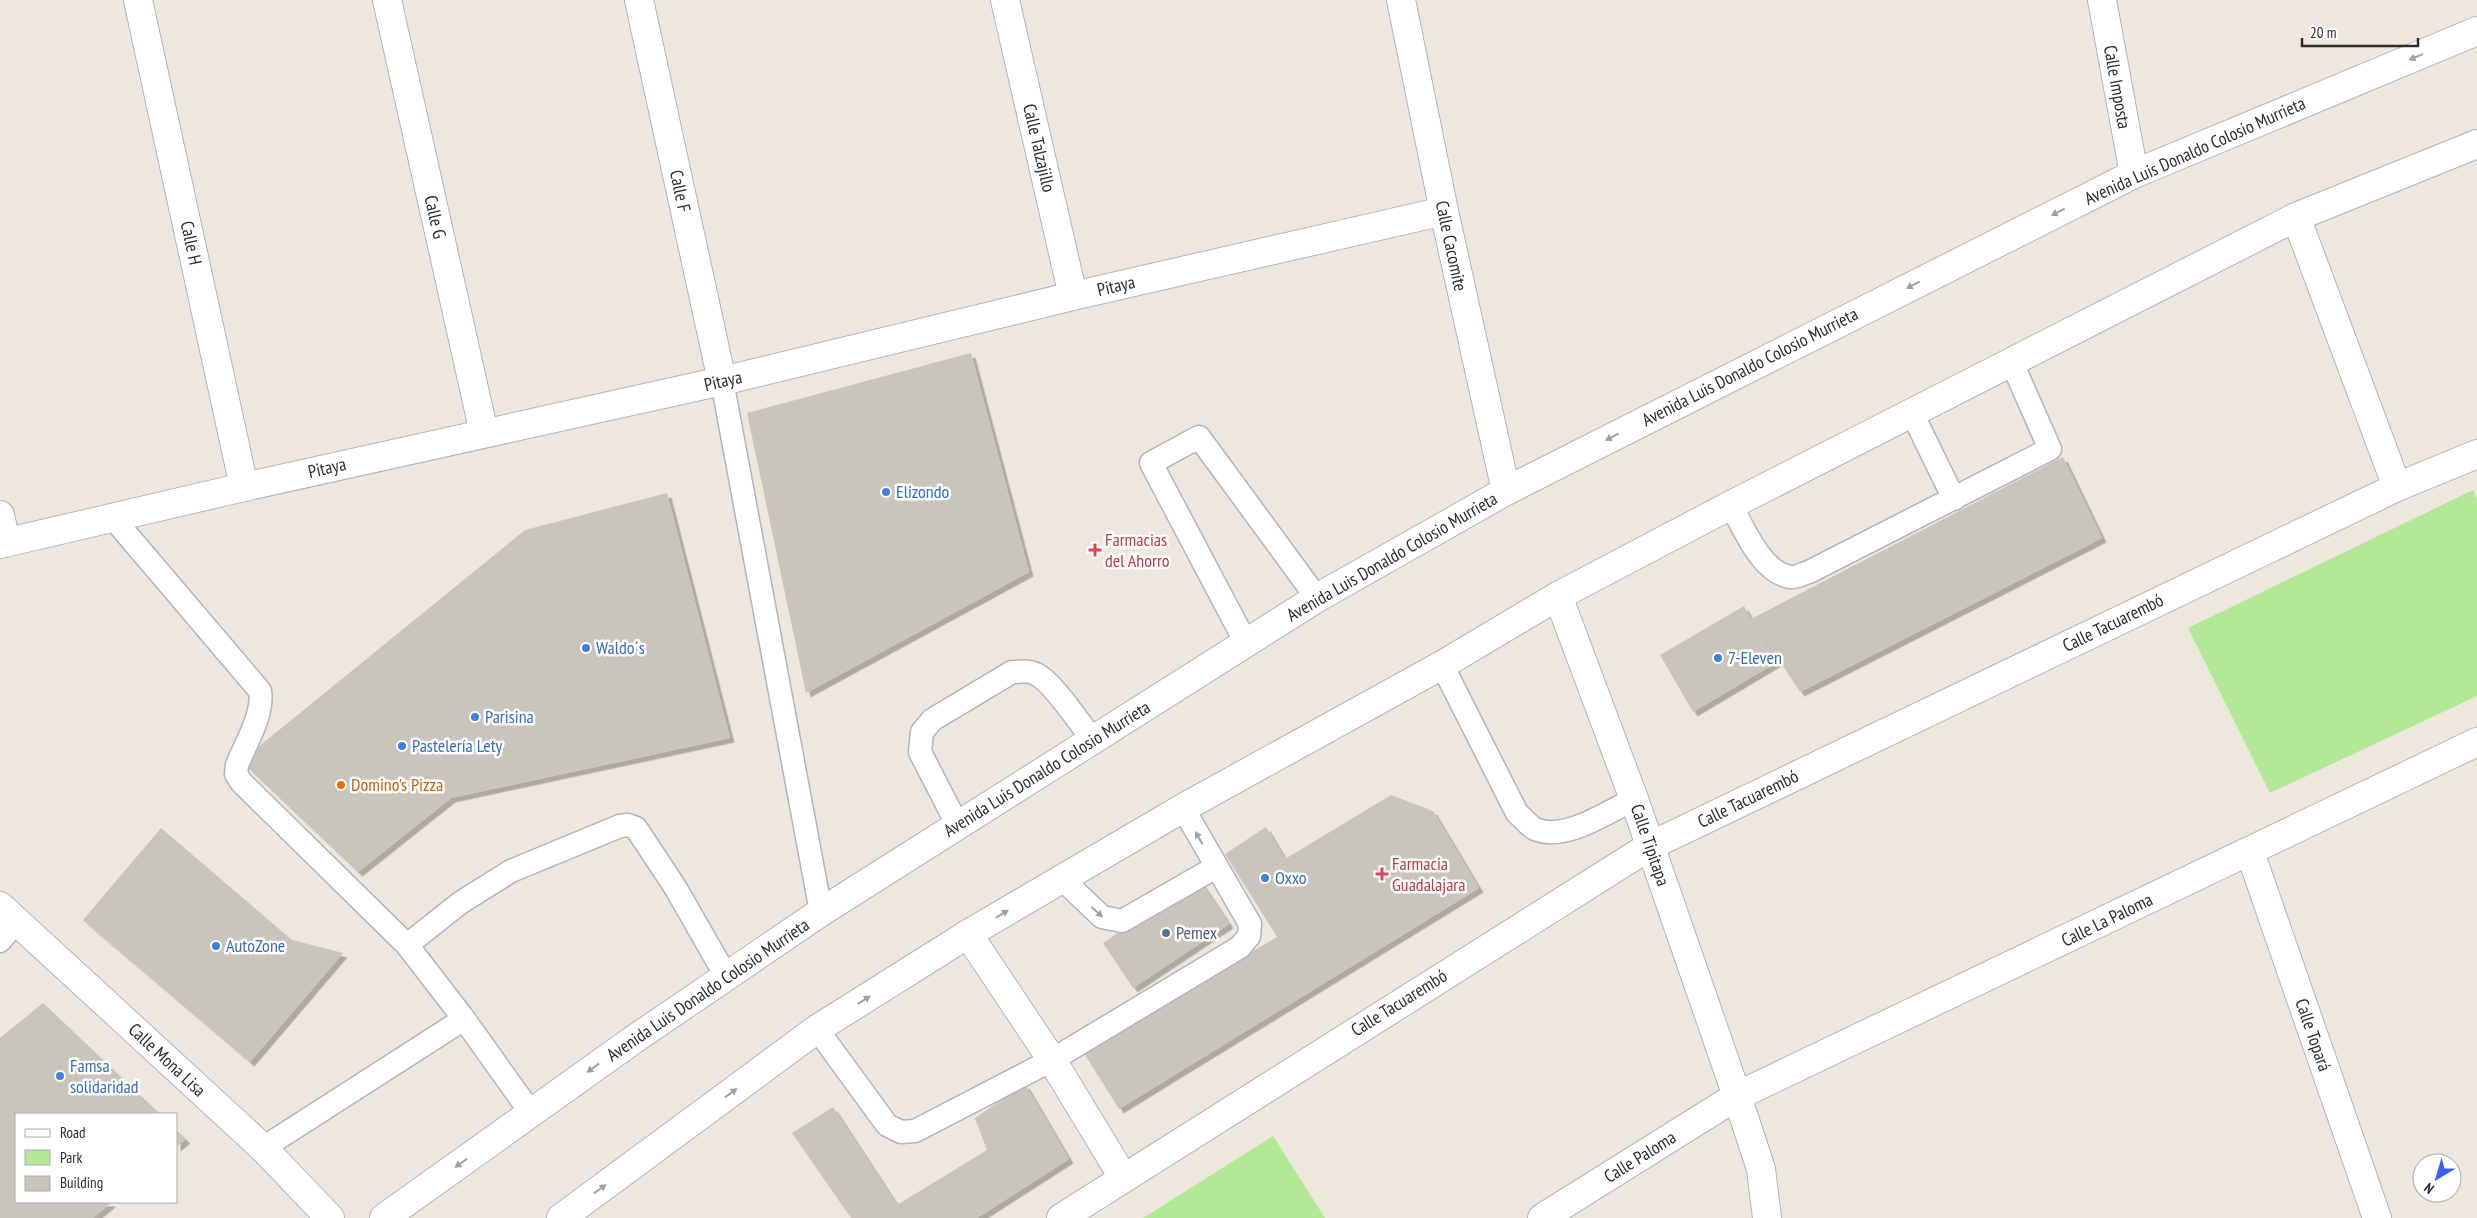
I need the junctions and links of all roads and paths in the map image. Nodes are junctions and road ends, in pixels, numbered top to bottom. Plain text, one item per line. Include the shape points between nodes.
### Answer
1 (138, 0) edge
2 (387, 0) edge
3 (638, 0) edge
4 (1005, 0) edge
5 (1401, 0) edge
6 (2102, 0) edge
7 (2477, 31) edge
8 (2477, 144) edge
9 (2134, 174) junction
10 (1444, 212) junction
11 (2296, 217) junction
12 (1073, 296) junction
13 (2012, 363) junction
14 (722, 381) junction
15 (1912, 413) junction
16 (484, 433) junction
17 (2477, 454) edge
18 (244, 487) junction
19 (2397, 487) junction
20 (1506, 491) junction
21 (1954, 499) junction
22 (1730, 505) junction
23 (0, 515) edge
24 (113, 518) junction
25 (3, 543) edge
26 (1558, 596) junction
27 (1317, 598) junction
28 (1246, 643) junction
29 (1442, 665) junction
30 (1093, 740) junction
31 (2477, 742) edge
32 (1634, 799) junction
33 (1183, 808) junction
34 (958, 826) junction
35 (1650, 846) junction
36 (2250, 852) junction
37 (1216, 867) junction
38 (1062, 879) junction
39 (822, 912) junction
40 (6, 923) edge
41 (968, 934) junction
42 (407, 945) junction
43 (726, 976) junction
44 (464, 1020) junction
45 (817, 1029) junction
46 (1052, 1060) junction
47 (1737, 1096) junction
48 (531, 1113) junction
49 (263, 1148) junction
50 (1123, 1177) junction
51 (330, 1218) edge
52 (384, 1218) edge
53 (561, 1218) edge
54 (1061, 1218) edge
55 (1542, 1218) edge
56 (1767, 1218) edge
57 (2377, 1218) edge

1 - 18 street, Calle H
2 - 16 street, Calle G
3 - 14 street, Calle F
4 - 12 street, Calle Talzajillo
5 - 10 street, Calle Cacomite
6 - 9 street, Calle Imposta
7 -> 9 street, Avenida Luis Donaldo Colosio Murrieta
8 - 11 street
9 -> 20 street, Avenida Luis Donaldo Colosio Murrieta
10 - 12 street, Pitaya
10 - 20 street, Calle Cacomite
11 - 13 street
11 - 19 street
12 - 14 street, Pitaya
13 - 15 street
13 - 21 lane via 2050,449
14 - 16 street, Pitaya
14 - 39 lane
15 - 21 lane
15 - 22 street
16 - 18 street, Pitaya
17 - 19 street, Calle Tacuarembó
18 - 24 street, Pitaya
19 - 35 street, Calle Tacuarembó
20 - 27 street, Avenida Luis Donaldo Colosio Murrieta
21 - 22 lane via 1810,572 1791,577 1773,570 1760,557
22 - 26 street
23 - 25 street
24 - 25 street, Pitaya
24 - 42 lane via 260,691 259,710 236,765 236,774 241,782
26 - 29 street
26 - 32 street, Calle Tipitapa
27 - 28 street, Avenida Luis Donaldo Colosio Murrieta
27 - 28 lane via 1199,437 1151,463
28 - 30 street, Avenida Luis Donaldo Colosio Murrieta
29 - 32 lane via 1518,814 1534,829 1553,834 1575,828
29 - 33 street
30 - 34 street, Avenida Luis Donaldo Colosio Murrieta
30 - 34 lane via 1047,682 1035,673 1024,671 1012,672 932,720 922,732 920,752
31 - 36 street, Calle La Paloma
32 - 35 street, Calle Tipitapa
37 -> 33 lane
33 - 38 street
34 - 39 street, Avenida Luis Donaldo Colosio Murrieta
35 - 47 street, Calle Tipitapa
35 - 50 street, Calle Tacuarembó
36 - 47 street, Calle La Paloma
36 - 57 street, Calle Topará
38 -> 37 lane via 1102,917 1122,921
37 - 46 lane via 1250,924 1250,936 1246,941
41 -> 38 street
39 - 43 street, Avenida Luis Donaldo Colosio Murrieta
40 - 49 street, Calle Mona Lisa
45 -> 41 street
41 - 46 street
42 - 43 lane via 460,904 511,871 628,825 636,828 675,887
42 - 44 lane
43 -> 48 street, Avenida Luis Donaldo Colosio Murrieta
44 - 48 lane
44 - 49 lane
45 - 46 lane via 888,1125 902,1132 914,1131
53 -> 45 street
46 - 50 street
47 - 55 street, Calle Paloma
47 - 56 street, Calle Tipitapa via 1761,1169
48 -> 52 street, Avenida Luis Donaldo Colosio Murrieta
49 - 51 street, Calle Mona Lisa
50 - 54 street, Calle Tacuarembó

